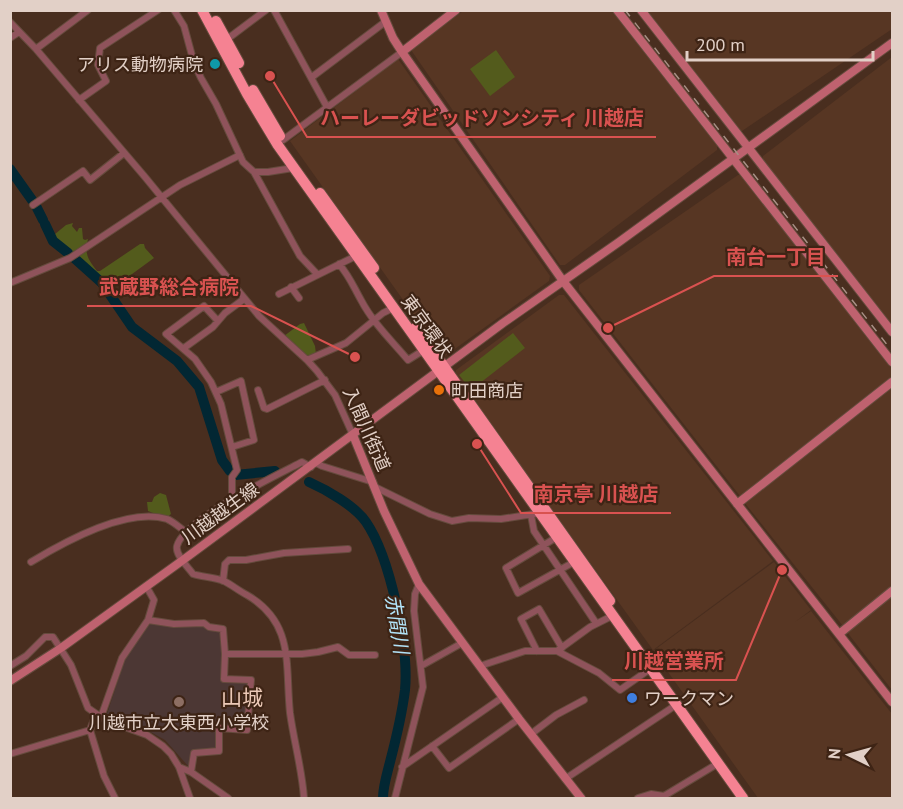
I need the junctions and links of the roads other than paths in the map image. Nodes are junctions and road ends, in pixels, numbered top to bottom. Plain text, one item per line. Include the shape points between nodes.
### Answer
1 (88, 10) edge
2 (158, 10) edge
3 (174, 10) edge
4 (202, 10) edge
5 (210, 10) edge
6 (266, 10) edge
7 (274, 10) edge
8 (381, 10) edge
9 (456, 10) edge
10 (617, 10) edge
11 (640, 10) edge
12 (10, 22) edge
13 (386, 22) junction
14 (19, 32) junction
15 (230, 37) dead end
16 (10, 38) edge
17 (892, 43) edge
18 (36, 49) junction
19 (402, 52) junction
20 (312, 77) junction
21 (79, 100) junction
22 (327, 107) junction
23 (283, 140) junction
24 (748, 147) junction
25 (124, 153) junction
26 (240, 155) junction
27 (733, 158) junction
28 (294, 168) junction
29 (254, 172) junction
30 (162, 196) junction
31 (33, 205) dead end
32 (356, 256) junction
33 (339, 264) junction
34 (317, 274) junction
35 (563, 281) junction
36 (10, 283) edge
37 (291, 287) junction
38 (279, 294) dead end
39 (299, 298) dead end
40 (244, 299) junction
41 (393, 308) junction
42 (217, 320) junction
43 (374, 320) junction
44 (892, 332) edge
45 (184, 348) junction
46 (423, 350) junction
47 (307, 360) junction
48 (892, 362) edge
49 (443, 370) junction
50 (324, 380) junction
51 (892, 382) edge
52 (258, 390) dead end
53 (216, 392) junction
54 (353, 435) junction
55 (232, 447) junction
56 (313, 465) junction
57 (373, 484) junction
58 (232, 501) junction
59 (737, 504) junction
60 (535, 514) junction
61 (186, 532) junction
62 (557, 537) junction
63 (543, 546) junction
64 (348, 549) dead end
65 (183, 560) junction
66 (31, 562) dead end
67 (574, 562) junction
68 (560, 571) junction
69 (223, 581) junction
70 (419, 584) junction
71 (146, 586) junction
72 (892, 591) edge
73 (612, 616) junction
74 (148, 620) junction
75 (596, 624) junction
76 (839, 634) junction
77 (462, 643) junction
78 (62, 648) junction
79 (560, 649) junction
80 (537, 651) junction
81 (225, 654) junction
82 (287, 655) junction
83 (375, 655) dead end
84 (10, 666) edge
85 (422, 666) junction
86 (480, 666) junction
87 (650, 669) junction
88 (10, 681) edge
89 (503, 697) junction
90 (584, 700) dead end
91 (892, 702) edge
92 (676, 705) junction
93 (98, 716) junction
94 (519, 719) junction
95 (90, 730) junction
96 (531, 734) junction
97 (432, 746) junction
98 (10, 754) edge
99 (717, 764) junction
100 (179, 767) junction
101 (402, 767) junction
102 (191, 772) junction
103 (565, 779) junction
104 (115, 798) edge
105 (190, 798) edge
106 (228, 798) edge
107 (304, 798) edge
108 (395, 798) edge
109 (581, 798) edge
110 (638, 798) edge
111 (743, 798) edge
112 (750, 798) edge

1 - 18 street
2 - 21 street via 100,48 98,65 106,81
3 - 26 street via 184,26 194,63
4 - 28 highway, 東京環状 via 261,120
5 - 23 highway, 東京環状
6 - 15 street
7 - 20 street
8 - 13 street
9 - 19 street
10 - 27 street
11 - 24 street
12 - 14 street, 入間川街道
13 - 19 street
13 - 20 street
14 - 16 street
14 - 18 street, 入間川街道
17 - 24 street, 川越越生線
18 - 21 street, 入間川街道
19 - 22 street
19 - 35 street
20 - 22 street
21 - 25 street, 入間川街道
22 - 23 street
23 - 49 highway, 東京環状
24 - 27 street, 川越越生線
24 - 44 street
25 - 30 street, 入間川街道
25 - 31 street via 90,180 82,171
26 - 29 street
26 - 30 street
27 - 35 street, 川越越生線
27 - 48 street
28 - 29 street
28 - 32 highway, 東京環状
29 - 34 street via 300,256
30 - 36 street via 70,258
30 - 40 street, 入間川街道
32 - 33 street
32 - 41 highway, 東京環状
33 - 34 street
33 - 43 street
34 - 37 street
35 - 49 street, 川越越生線
35 - 59 street
37 - 38 street
37 - 39 street
40 - 42 street
40 - 47 street, 入間川街道
41 - 43 street
41 - 46 highway, 東京環状
42 - 45 street
42 - 45 street via 204,306 167,332
43 - 46 street via 408,360
43 - 47 street via 346,343
45 - 53 street via 200,364
46 - 49 highway, 東京環状
47 - 50 street, 入間川街道
49 - 54 street, 川越越生線
49 - 60 highway, 東京環状
49 - 112 highway, 東京環状
50 - 52 street via 267,409
50 - 54 street, 入間川街道
51 - 59 street
53 - 55 street
53 - 55 street via 241,381 254,440
54 - 56 street, 川越越生線
54 - 57 street, 入間川街道
55 - 58 street via 237,470 232,477
56 - 57 street
56 - 58 street via 302,462
56 - 65 street, 川越越生線
57 - 60 street via 441,519 501,519
57 - 70 street, 入間川街道
58 - 61 street
59 - 76 street
60 - 62 highway, 東京環状
60 - 63 street via 534,531
61 - 65 street via 177,546
61 - 66 street via 166,519 132,519 90,530
62 - 63 street
62 - 67 highway, 東京環状
63 - 68 street
63 - 68 street via 506,568 518,593
64 - 69 street via 230,560 225,564
65 - 69 street via 195,575
65 - 71 street, 川越越生線
67 - 68 street
67 - 73 highway, 東京環状
68 - 75 street
69 - 82 street via 268,610 278,625
70 - 77 street, 入間川街道
70 - 85 street via 414,611
71 - 74 street via 154,600
71 - 78 street, 川越越生線
72 - 76 street
73 - 75 street
73 - 87 highway, 東京環状
74 - 81 street via 204,623 224,629
74 - 93 street via 122,658
75 - 79 street
76 - 91 street
77 - 85 street
77 - 86 street, 入間川街道
78 - 84 street via 53,636 45,637
78 - 88 street, 川越越生線
78 - 93 street via 86,704
79 - 80 street
79 - 80 street via 539,609 522,619
79 - 87 street via 620,690
80 - 86 street via 525,651
81 - 82 street
81 - 102 street via 224,679 250,680 247,730 219,729 219,751 194,753
82 - 83 street via 338,647 349,655
82 - 107 street via 291,715
85 - 101 street via 422,696
86 - 89 street, 入間川街道
87 - 92 highway, 東京環状
89 - 94 street, 入間川街道
89 - 97 street
90 - 96 street
92 - 99 highway, 東京環状
92 - 103 street
93 - 95 street
93 - 100 street via 153,739
94 - 96 street, 入間川街道
94 - 97 street via 449,768
95 - 98 street
95 - 104 street
96 - 103 street, 入間川街道
97 - 101 street
99 - 110 street via 664,796
99 - 111 highway, 東京環状
100 - 102 street
100 - 105 street
101 - 108 street
102 - 106 street
103 - 109 street, 入間川街道

